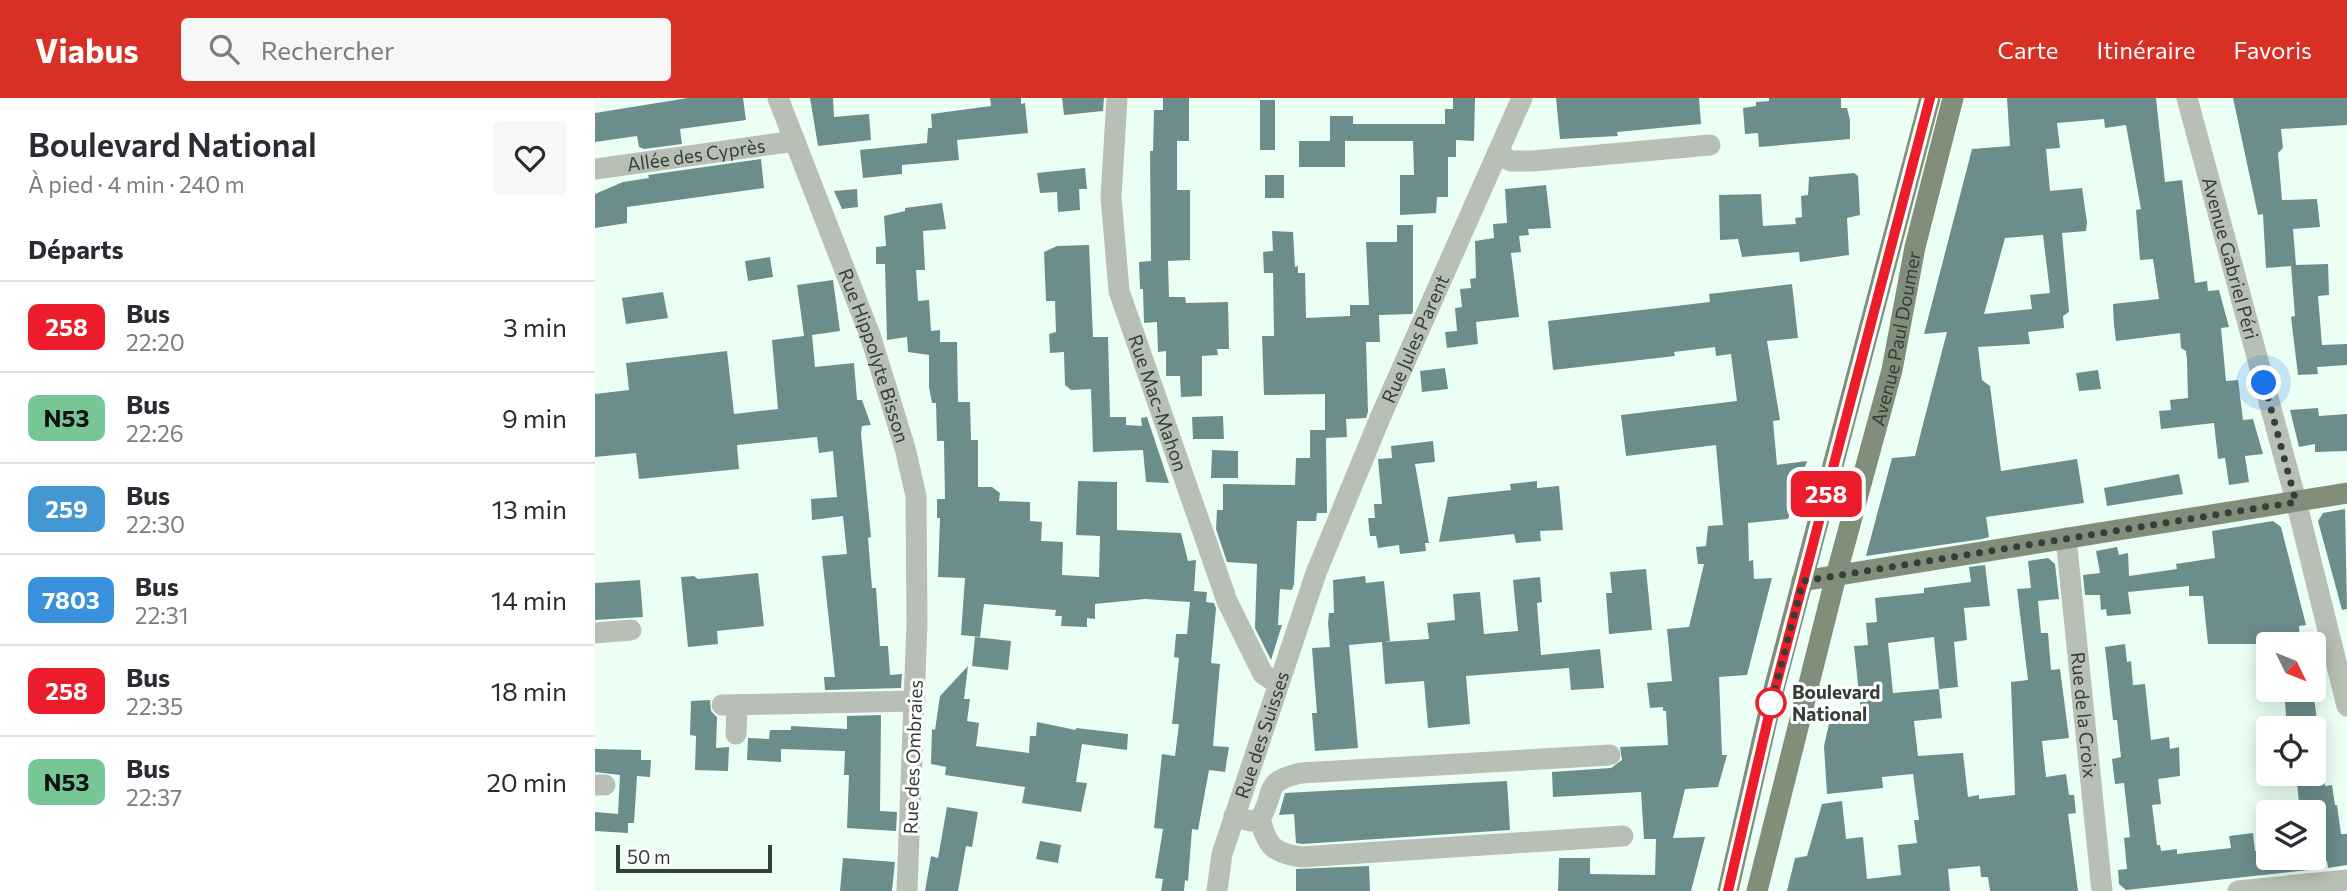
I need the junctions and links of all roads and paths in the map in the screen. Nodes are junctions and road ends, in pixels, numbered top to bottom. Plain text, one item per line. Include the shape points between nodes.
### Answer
1 (778, 98) edge
2 (1118, 98) edge
3 (1522, 98) edge
4 (1930, 98) edge
5 (1953, 98) edge
6 (2187, 98) edge
7 (795, 141) junction
8 (1710, 145) dead end
9 (1497, 154) junction
10 (595, 169) edge
11 (2347, 493) edge
12 (2296, 502) junction
13 (2066, 538) junction
14 (1836, 576) junction
15 (1803, 581) junction
16 (1313, 582) joint
17 (917, 623) joint
18 (631, 630) dead end
19 (595, 633) edge
20 (1278, 684) junction
21 (915, 701) junction
22 (2347, 706) edge
23 (736, 734) dead end
24 (1610, 755) dead end
25 (1234, 816) junction
26 (1260, 819) junction
27 (1623, 836) dead end
28 (2347, 880) edge
29 (907, 891) edge
30 (1217, 891) edge
31 (1728, 891) edge
32 (1757, 891) edge
33 (2102, 891) edge
34 (2238, 891) edge

1 - 7 street, Rue Hippolyte Bisson
2 - 20 street, Rue Mac-Mahon via 1111,197 1119,291 1227,601 1263,674
3 - 9 street, Rue Jules Parent
4 - 15 main road, Avenue Paul Doumer
5 - 14 main road, Avenue Paul Doumer via 1915,247 1892,370
6 - 12 street, Avenue Gabriel Péri
7 - 10 street, Allée des Cyprès
7 - 17 street, Rue Hippolyte Bisson via 870,335 905,448 918,517
8 - 9 street via 1533,161 1511,161
9 - 16 street, Rue Jules Parent
11 - 12 main road
12 - 13 main road
12 - 22 street, Avenue Gabriel Péri
13 - 14 main road
13 - 33 street, Rue de la Croix
14 - 15 main road
14 - 32 main road, Avenue Paul Doumer
15 - 31 main road, Avenue Paul Doumer
16 - 20 street, Rue des Suisses
17 - 21 street, Rue des Ombraies
18 - 19 street
20 - 25 street, Rue des Suisses
21 - 23 street via 729,705
21 - 29 street, Rue des Ombraies
24 - 26 street via 1301,773 1282,777 1271,786
25 - 26 street
25 - 30 street, Rue des Suisses
26 - 27 street via 1270,845 1281,854 1300,857
28 - 34 street

